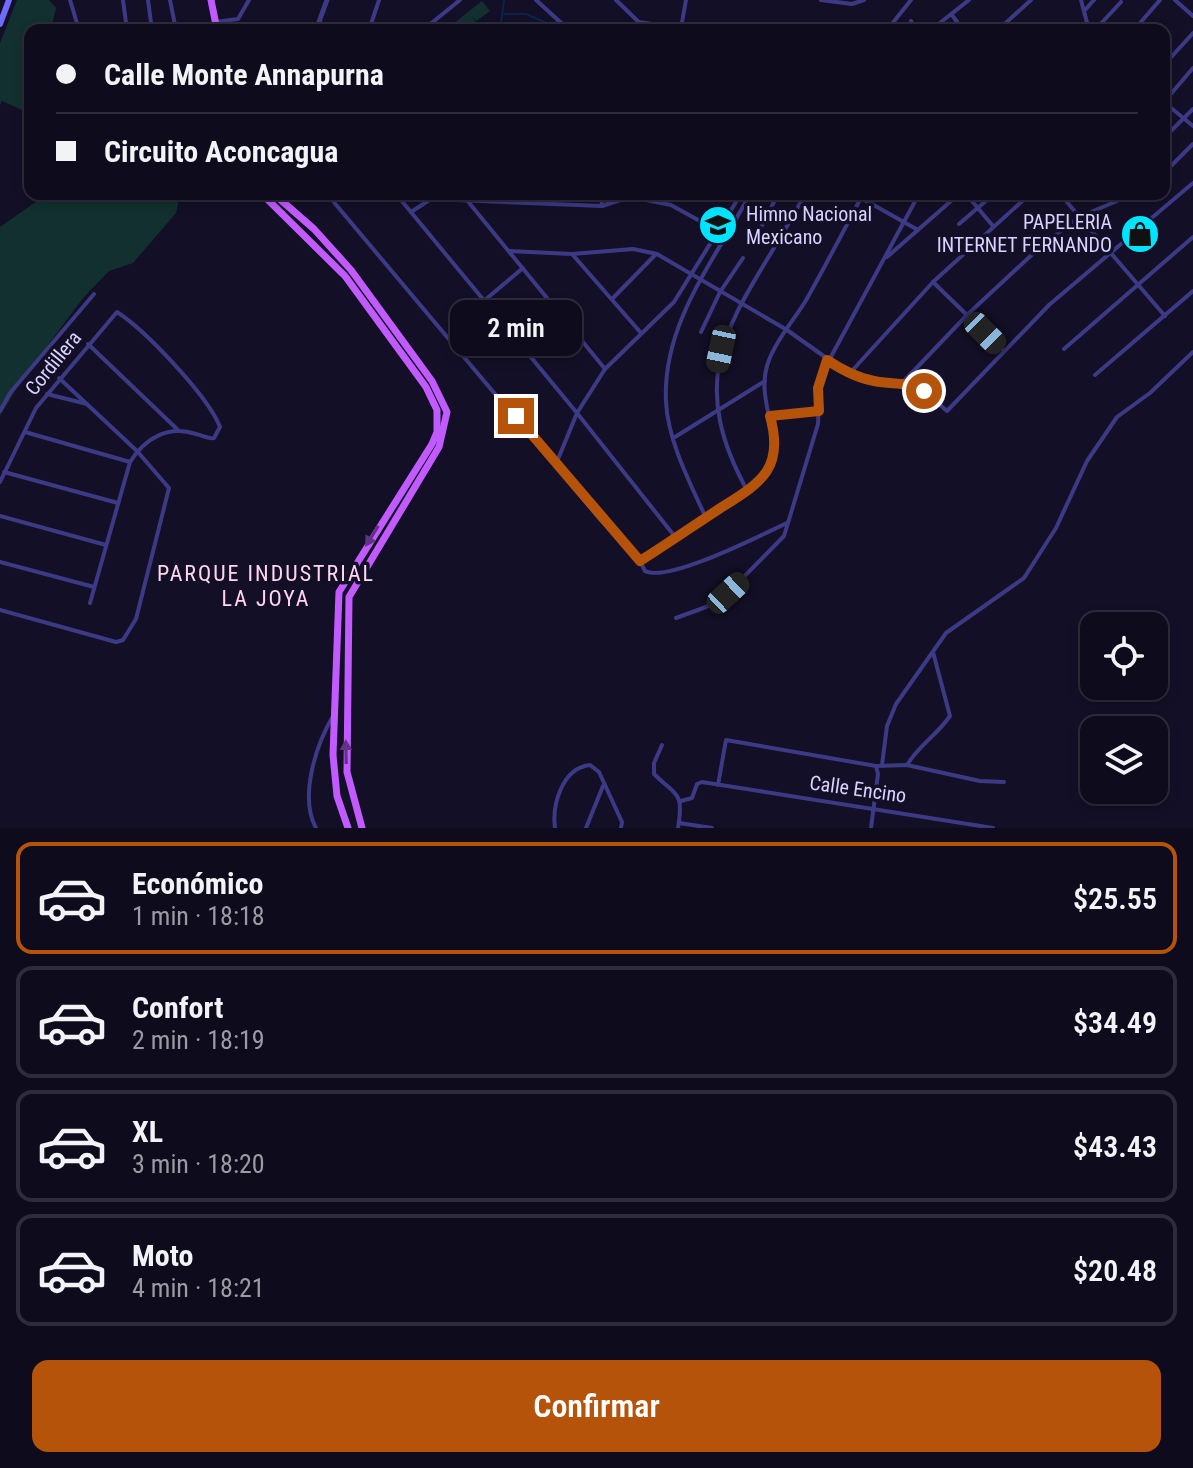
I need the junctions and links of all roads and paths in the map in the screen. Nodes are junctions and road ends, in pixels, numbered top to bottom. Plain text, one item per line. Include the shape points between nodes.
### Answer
1 (9, 0) edge
2 (70, 0) edge
3 (123, 0) edge
4 (148, 0) edge
5 (170, 0) edge
6 (211, 0) edge
7 (249, 0) edge
8 (327, 0) edge
9 (379, 0) edge
10 (460, 0) edge
11 (536, 0) edge
12 (616, 0) edge
13 (686, 0) edge
14 (821, 0) edge
15 (864, 0) edge
16 (911, 0) edge
17 (969, 0) edge
18 (1031, 0) edge
19 (1081, 0) edge
20 (1094, 0) edge
21 (1160, 0) edge
22 (1175, 0) edge
23 (831, 1) edge
24 (1121, 2) dead end
25 (1084, 11) junction
26 (952, 15) junction
27 (1193, 16) edge
28 (911, 21) dead end
29 (639, 22) joint
30 (319, 23) joint
31 (0, 24) edge
32 (77, 24) edge
33 (126, 24) edge
34 (151, 24) edge
35 (175, 24) edge
36 (216, 24) edge
37 (222, 24) edge
38 (322, 24) edge
39 (371, 24) edge
40 (430, 24) edge
41 (562, 24) edge
42 (653, 24) edge
43 (682, 24) edge
44 (892, 24) edge
45 (912, 24) edge
46 (939, 24) edge
47 (959, 24) edge
48 (1005, 24) edge
49 (1087, 24) edge
50 (1101, 24) edge
51 (1139, 24) edge
52 (1193, 33) edge
53 (1170, 58) edge
54 (1193, 68) edge
55 (1170, 95) edge
56 (1170, 107) edge
57 (1193, 109) edge
58 (1185, 119) junction
59 (1193, 126) edge
60 (1170, 133) edge
61 (1193, 144) edge
62 (1170, 167) edge
63 (1193, 183) edge
64 (268, 200) edge
65 (281, 200) edge
66 (332, 200) edge
67 (401, 200) edge
68 (430, 200) edge
69 (470, 200) edge
70 (521, 200) edge
71 (602, 200) edge
72 (622, 200) edge
73 (652, 200) edge
74 (738, 200) edge
75 (747, 200) edge
76 (775, 200) edge
77 (802, 200) edge
78 (860, 200) edge
79 (869, 200) edge
80 (916, 200) edge
81 (952, 200) edge
82 (971, 200) edge
83 (987, 200) edge
84 (1023, 200) edge
85 (1065, 200) edge
86 (1118, 200) edge
87 (602, 206) junction
88 (978, 208) junction
89 (411, 213) junction
90 (1079, 217) junction
91 (905, 222) junction
92 (959, 224) dead end
93 (993, 226) junction
94 (918, 230) junction
95 (759, 231) dead end
96 (719, 232) junction
97 (727, 236) junction
98 (1193, 237) edge
99 (509, 251) junction
100 (572, 254) junction
101 (657, 254) junction
102 (1111, 255) junction
103 (743, 258) dead end
104 (883, 261) junction
105 (523, 268) junction
106 (693, 275) junction
107 (700, 280) junction
108 (933, 282) junction
109 (1138, 287) junction
110 (1193, 291) edge
111 (720, 292) junction
112 (94, 294) dead end
113 (613, 298) junction
114 (485, 301) junction
115 (742, 304) junction
116 (967, 315) junction
117 (1165, 316) junction
118 (787, 330) junction
119 (701, 332) dead end
120 (641, 333) junction
121 (88, 344) junction
122 (1064, 349) dead end
123 (1003, 351) junction
124 (1193, 352) edge
125 (827, 360) junction
126 (605, 369) junction
127 (849, 374) junction
128 (1095, 375) dead end
129 (59, 378) junction
130 (765, 381) junction
131 (904, 381) junction
132 (47, 394) junction
133 (88, 404) junction
134 (0, 411) edge
135 (819, 411) junction
136 (716, 412) junction
137 (577, 413) junction
138 (770, 416) junction
139 (178, 430) junction
140 (25, 432) junction
141 (675, 438) junction
142 (137, 451) junction
143 (130, 462) junction
144 (556, 464) junction
145 (4, 472) junction
146 (0, 482) edge
147 (748, 492) junction
148 (118, 504) junction
149 (0, 516) edge
150 (706, 518) junction
151 (787, 523) junction
152 (676, 538) junction
153 (106, 545) junction
154 (640, 561) junction
155 (0, 562) edge
156 (94, 587) junction
157 (90, 603) dead end
158 (0, 610) edge
159 (676, 618) dead end
160 (933, 652) junction
161 (334, 716) junction
162 (662, 745) dead end
163 (907, 765) junction
164 (879, 766) junction
165 (1004, 782) dead end
166 (604, 784) junction
167 (718, 785) junction
168 (681, 801) junction
169 (874, 807) junction
170 (678, 826) edge
171 (976, 827) edge
172 (316, 828) edge
173 (348, 828) edge
174 (362, 828) edge
175 (555, 828) edge
176 (586, 828) edge
177 (621, 828) edge
178 (712, 828) edge
179 (871, 828) edge
180 (993, 828) edge

1 - 31 main road
2 - 32 street
3 - 33 street
4 - 34 street
5 - 35 street
6 - 36 main road
7 - 37 street via 238,19
8 - 30 street
9 - 39 street
10 - 40 street
11 - 41 street
12 - 29 street
13 - 43 street
14 - 23 street
15 - 23 street
16 - 44 street
17 - 26 street
18 - 48 street
19 - 25 street
20 - 25 street
21 - 51 street
22 - 27 street
24 - 50 street
25 - 49 street
26 - 46 street
26 - 47 street
28 - 45 street
29 - 42 street
30 - 38 street
52 - 53 street
54 - 55 street
56 - 58 street
57 - 58 street
58 - 59 street
58 - 60 street
61 - 62 street
63 - 102 street
64 -> 161 main road via 345,276 437,410 432,444 339,592
174 -> 65 main road via 347,772 349,597 439,447 447,412 432,381 351,270
66 - 144 street
67 - 89 street
68 - 89 street
69 - 99 street
70 - 87 street
71 - 87 street
72 - 87 street
73 - 96 street
74 - 96 street
75 - 97 street
76 - 95 street
77 - 115 street
78 - 118 street
79 - 91 street
80 - 91 street
81 - 94 street
82 - 88 street
83 - 88 street
84 - 93 street
85 - 90 street
86 - 90 street
88 - 92 street
88 - 93 street
89 - 114 street
90 - 102 street
90 - 116 street
91 - 94 street
91 - 104 street
93 - 108 street
94 - 104 street
96 - 97 street
96 - 106 street
97 - 107 street
98 - 109 street
99 - 100 street
99 - 105 street
100 - 101 street via 633,249
100 - 113 street
101 - 106 street
101 - 113 street
102 - 109 street
102 - 123 street
103 - 111 street
104 - 125 street
105 - 114 street
105 - 126 street
106 - 107 street
106 - 120 street
107 - 111 street
107 - 141 street via 679,321 670,362 666,404
108 - 116 street
108 - 127 street
109 - 117 street
109 - 122 street
110 - 117 street
111 - 115 street
111 - 119 street
112 - 134 street
113 - 120 street
114 - 137 street
115 - 118 street
115 - 136 street via 721,349
116 - 123 street
116 - 131 street
117 - 128 street
118 - 125 street
118 - 130 street via 770,359
120 - 126 street
121 - 129 street, Cordillera
121 - 139 street
121 - 139 street, Cordillera via 117,312 182,373 220,427 210,440
123 - 131 street via 947,411
124 - 160 street via 1117,417 1024,578 946,633
125 - 127 street
125 - 135 street via 818,388
126 - 137 street
127 - 131 street via 880,382
129 - 132 street, Cordillera
129 - 133 street
130 - 136 street
130 - 138 street
132 - 133 street
132 - 140 street, Cordillera
133 - 142 street
135 - 138 street
135 - 151 street
136 - 141 street
136 - 147 street
137 - 144 street
137 - 152 street
138 - 147 street via 774,453 763,479
139 - 142 street via 150,439
140 - 143 street
140 - 145 street, Cordillera
141 - 150 street
142 - 143 street
142 - 158 street via 169,488 136,619 123,640
143 - 148 street
144 - 154 street
145 - 146 street, Cordillera
145 - 148 street
147 - 150 street
148 - 153 street
149 - 153 street
150 - 152 street
151 - 154 street via 658,575 645,571
151 - 159 street via 775,548 728,593
152 - 154 street
153 - 156 street
155 - 156 street
156 - 157 street
160 - 163 street via 950,716 919,745
160 - 164 street via 896,704
161 - 172 street via 308,791 308,810
161 - 173 main road via 335,780
162 - 168 street via 654,774
163 - 164 street
163 - 165 street
164 - 167 street via 726,740
164 - 169 street
166 - 175 street via 590,765 575,770 557,798
166 - 176 street
166 - 177 street
167 - 168 street via 699,782 692,798
167 - 169 street, Calle Encino
168 - 170 street
169 - 171 street, Calle Encino
169 - 179 street
170 - 178 street
171 - 180 street, Calle Encino

